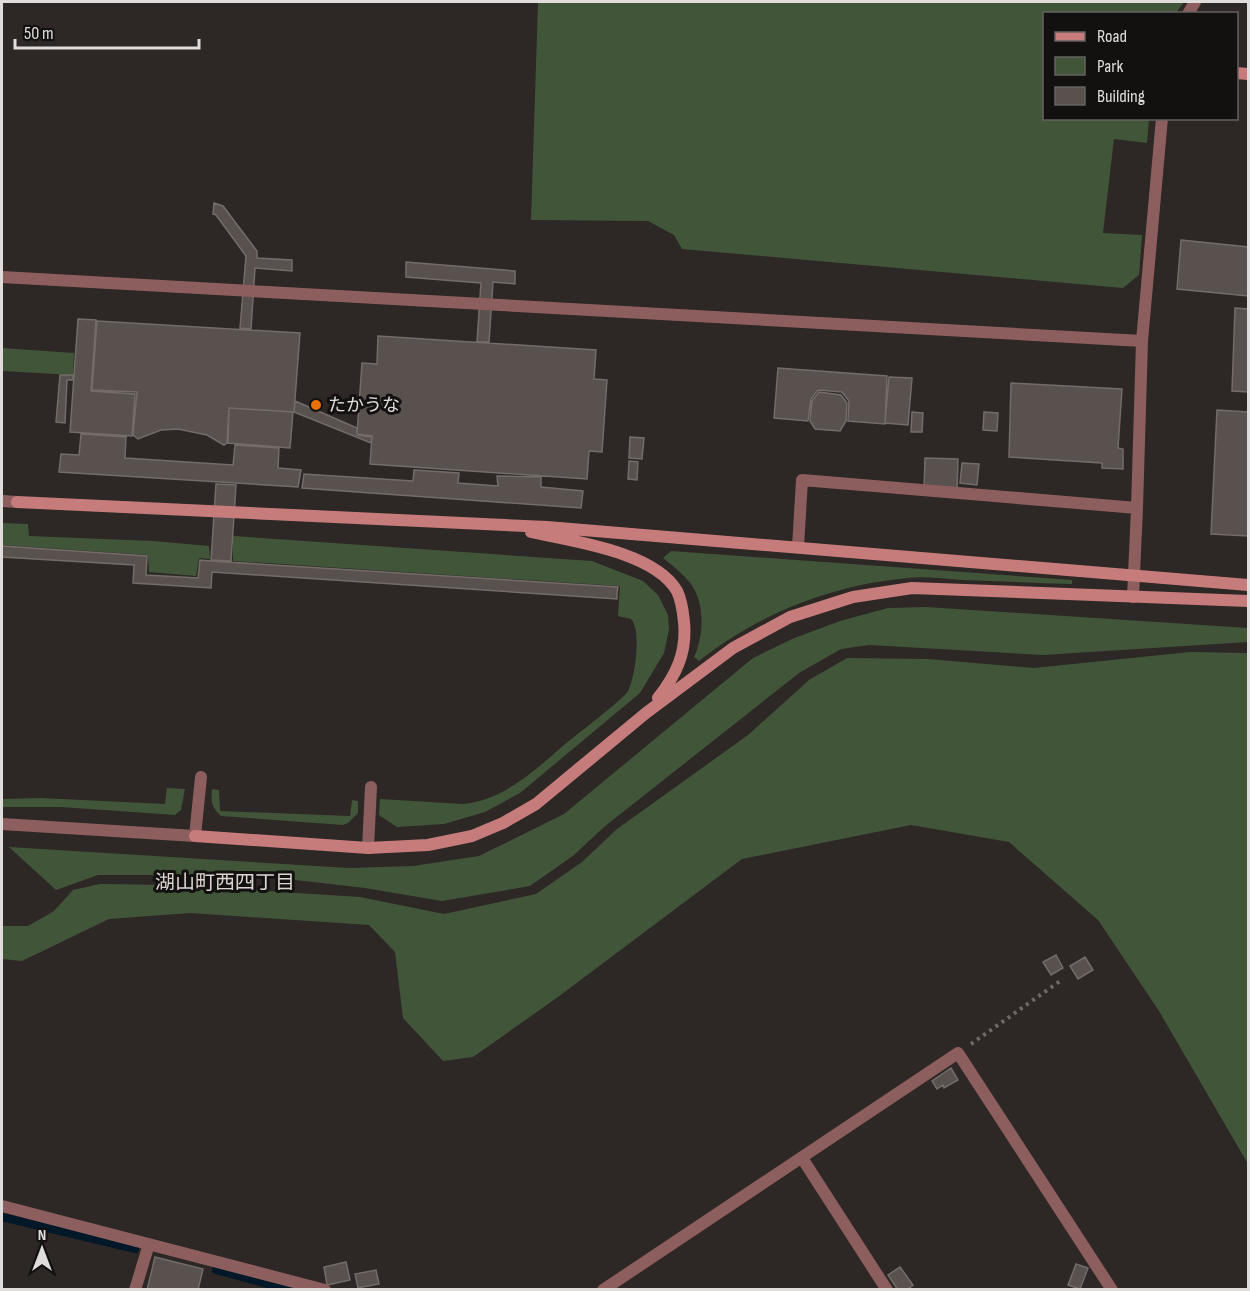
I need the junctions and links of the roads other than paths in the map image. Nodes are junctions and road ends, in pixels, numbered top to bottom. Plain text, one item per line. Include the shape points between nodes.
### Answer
1 (1162, 120) edge
2 (2, 277) edge
3 (1142, 341) junction
4 (2, 501) edge
5 (1137, 507) junction
6 (492, 524) junction
7 (798, 548) junction
8 (1134, 576) junction
9 (1248, 585) edge
10 (1133, 597) junction
11 (1248, 601) edge
12 (646, 713) junction
13 (201, 777) dead end
14 (371, 787) dead end
15 (2, 824) edge
16 (195, 836) junction
17 (368, 848) junction
18 (802, 1158) junction
19 (2, 1206) edge
20 (149, 1244) junction
21 (135, 1290) edge
22 (325, 1290) edge
23 (603, 1290) edge
24 (887, 1290) edge
25 (1112, 1290) edge

1 - 3 street
2 - 3 street
3 - 5 street
4 - 6 street
5 - 7 street via 802,480
5 - 8 street
6 - 7 street
6 - 12 street via 622,555 652,567 671,583 683,612 683,656 674,676
7 - 8 street
8 - 9 street
8 - 10 street
10 - 11 street
10 - 12 street via 912,588 853,597 810,609 754,636
12 - 17 street via 550,794 503,823 445,842
13 - 16 street
14 - 17 street
15 - 16 street
16 - 17 street
18 - 23 street
18 - 24 street
18 - 25 street via 958,1053
19 - 20 street
20 - 21 street
20 - 22 street

